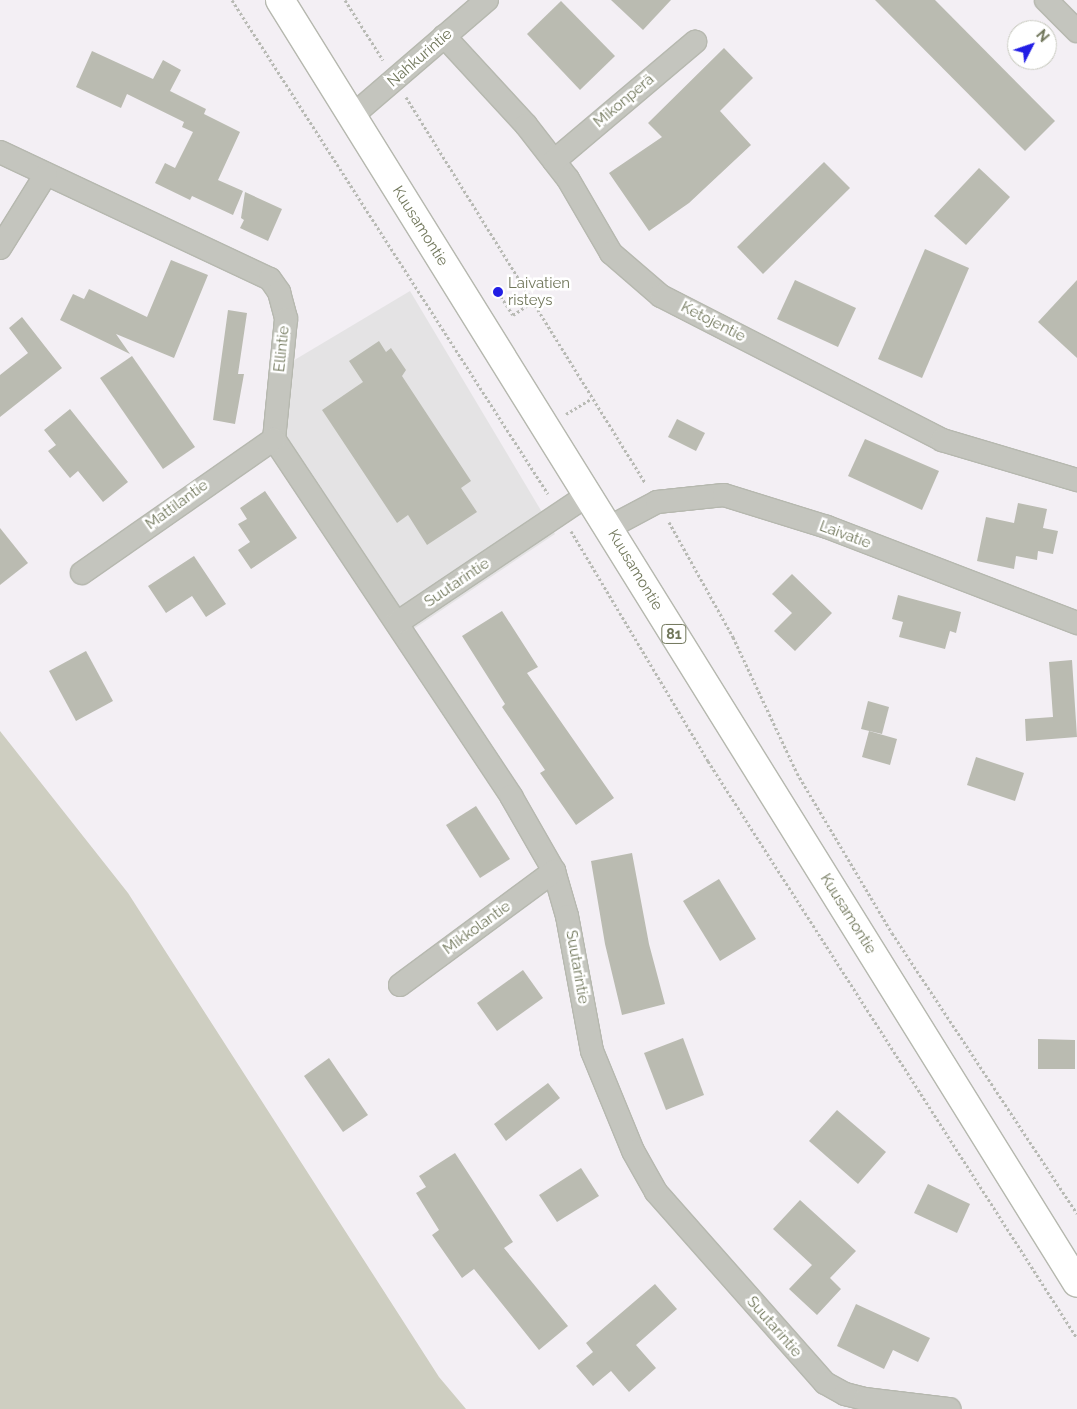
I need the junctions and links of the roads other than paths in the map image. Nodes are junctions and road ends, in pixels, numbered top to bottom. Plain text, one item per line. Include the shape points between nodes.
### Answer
1 (280, 0) edge
2 (487, 0) edge
3 (1046, 0) edge
4 (1077, 31) edge
5 (444, 36) junction
6 (695, 42) dead end
7 (352, 116) junction
8 (0, 152) edge
9 (554, 161) junction
10 (46, 174) junction
11 (0, 248) edge
12 (274, 439) junction
13 (1077, 480) edge
14 (589, 494) junction
15 (610, 527) junction
16 (82, 573) dead end
17 (1077, 623) edge
18 (397, 624) junction
19 (554, 871) junction
20 (400, 985) dead end
21 (1074, 1276) edge
22 (949, 1409) edge

1 - 7 main road, Kuusamontie / 81
2 - 5 street, Nahkurintie
3 - 4 street
5 - 7 street, Nahkurintie
5 - 9 street, Ketojentie via 526,125
6 - 9 street, Mikonperä
7 - 14 main road, Kuusamontie / 81
8 - 10 street, Ellintie
9 - 13 street, Ketojentie via 611,253 661,296 942,440
10 - 11 street
10 - 12 street, Ellintie via 270,279 279,292 286,319
12 - 16 street, Mattilantie
12 - 18 street
14 - 15 main road, Kuusamontie / 81
14 - 18 street, Suutarintie
15 - 17 street, Laivatie via 657,502 724,495 826,527
15 - 21 main road, Kuusamontie / 81
18 - 19 street, Suutarintie via 511,796
19 - 20 street, Mikkolantie
19 - 22 street, Suutarintie via 568,916 592,1051 633,1152 656,1192 825,1383 845,1394 865,1399

